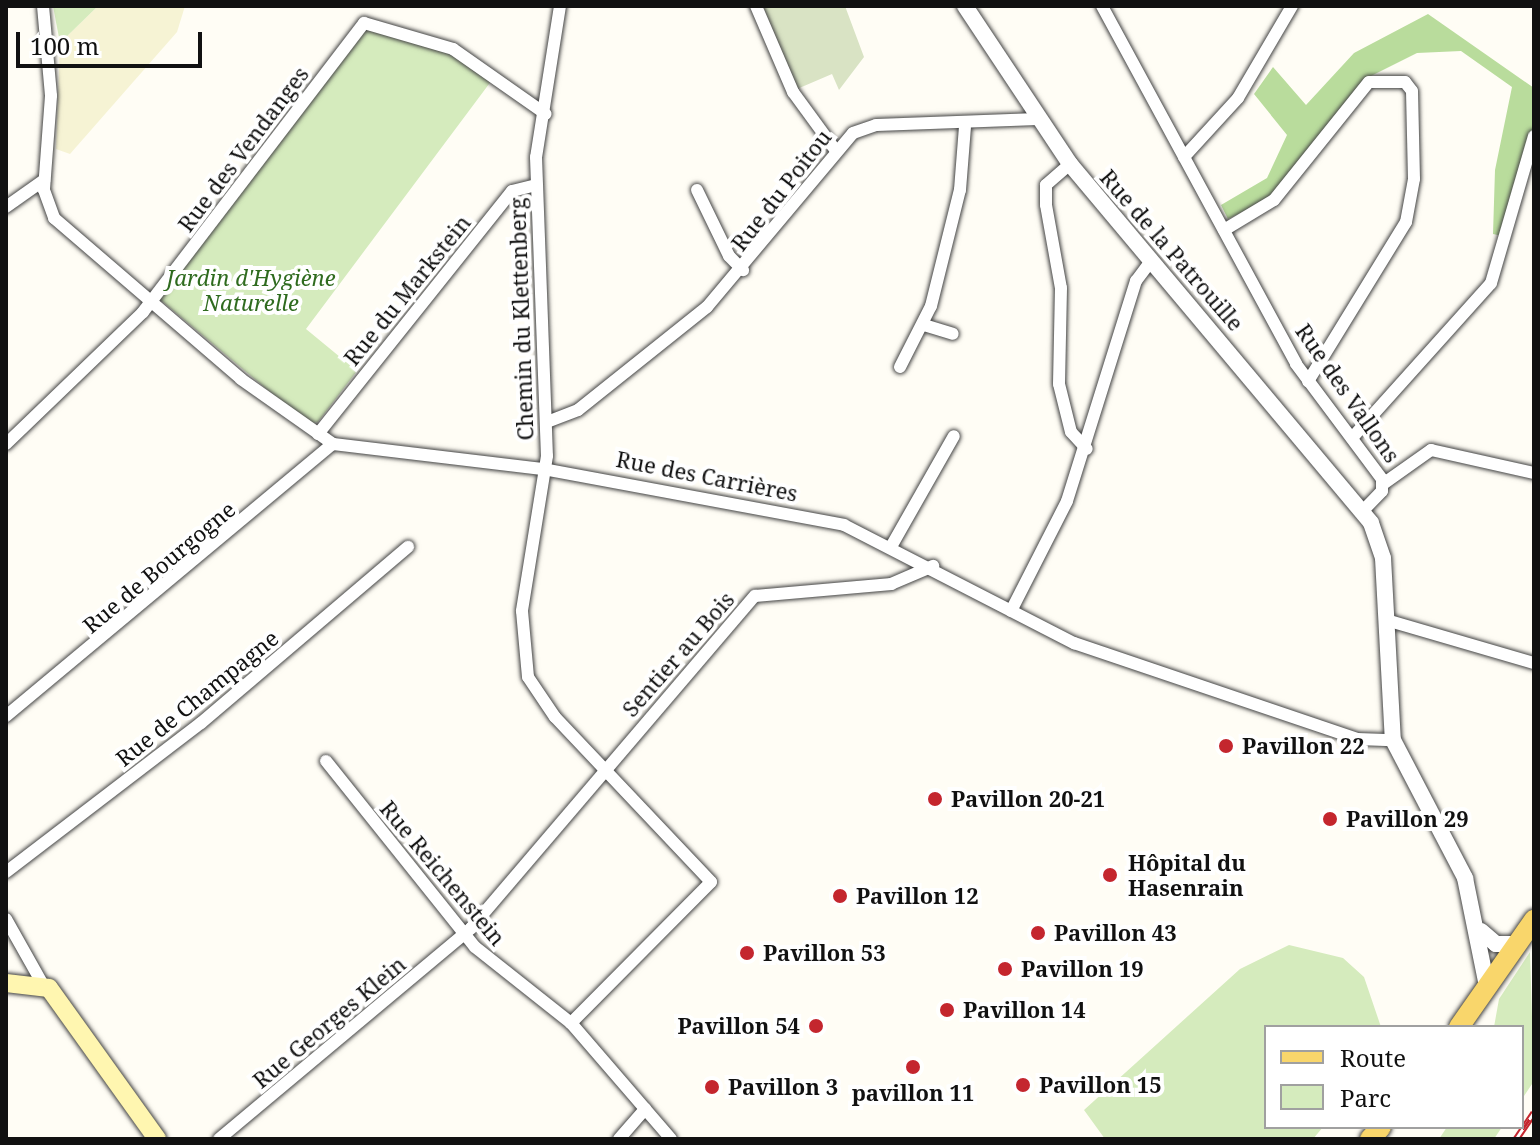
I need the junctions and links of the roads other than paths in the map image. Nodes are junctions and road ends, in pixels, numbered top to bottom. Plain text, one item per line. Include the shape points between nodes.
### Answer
1 (43, 6) edge
2 (560, 6) edge
3 (756, 6) edge
4 (965, 6) edge
5 (1292, 6) edge
6 (1106, 8) edge
7 (546, 114) junction
8 (1038, 119) junction
9 (965, 127) junction
10 (1534, 136) edge
11 (834, 148) junction
12 (1184, 157) junction
13 (1070, 164) junction
14 (44, 180) junction
15 (536, 185) junction
16 (697, 190) dead end
17 (6, 207) edge
18 (1224, 230) junction
19 (1152, 260) junction
20 (743, 270) junction
21 (148, 301) junction
22 (924, 325) junction
23 (953, 334) dead end
24 (900, 367) dead end
25 (1308, 381) junction
26 (547, 422) junction
27 (318, 434) junction
28 (954, 436) dead end
29 (1352, 438) junction
30 (6, 444) edge
31 (333, 444) junction
32 (1087, 449) junction
33 (543, 469) junction
34 (1534, 473) edge
35 (1383, 484) junction
36 (1363, 511) junction
37 (892, 545) junction
38 (408, 547) dead end
39 (933, 566) junction
40 (1011, 611) junction
41 (1386, 620) junction
42 (1534, 663) edge
43 (6, 716) edge
44 (1393, 740) junction
45 (326, 761) dead end
46 (603, 770) junction
47 (6, 872) edge
48 (6, 919) edge
49 (1534, 920) edge
50 (1481, 931) junction
51 (464, 935) junction
52 (1518, 944) junction
53 (1489, 971) junction
54 (6, 983) edge
55 (42, 983) junction
56 (571, 1023) junction
57 (1460, 1025) edge
58 (645, 1109) junction
59 (157, 1139) edge
60 (219, 1139) edge
61 (619, 1139) edge
62 (671, 1139) edge

1 - 14 street, Rue des Carrières via 51,96
2 - 7 street, Chemin du Klettenberg
3 - 11 street via 793,92
4 - 8 street, Rue de la Patrouille
5 - 12 street via 1238,98
6 - 12 street, Rue des Vallons
7 - 15 street, Chemin du Klettenberg
7 - 21 street, Rue des Vendanges via 453,49 364,23
8 - 9 street, Rue du Poitou
8 - 13 street, Rue de la Patrouille
9 - 11 street, Rue du Poitou via 876,125
9 - 22 street via 960,190
10 - 29 street via 1491,283
11 - 20 street, Rue du Poitou
12 - 18 street, Rue des Vallons
13 - 19 street, Rue de la Patrouille
13 - 32 street via 1046,185 1046,205 1061,288 1059,384 1071,432
14 - 17 street
14 - 21 street, Rue des Carrières via 54,218
15 - 26 street, Chemin du Klettenberg
15 - 27 street, Rue du Markstein via 512,191
16 - 20 street, Rue du Poitou via 729,256
18 - 25 street, Rue des Vallons
18 - 25 street via 1274,200 1369,82 1405,82 1416,102 1406,222
19 - 32 street via 1136,281
19 - 36 street, Rue de la Patrouille
20 - 26 street, Rue du Poitou via 578,410
21 - 27 street, Rue des Carrières
21 - 30 street, Rue des Vendanges
22 - 23 street
22 - 24 street
25 - 29 street, Rue des Vallons
26 - 33 street, Chemin du Klettenberg
27 - 31 street, Rue des Carrières
28 - 37 street
29 - 35 street, Rue des Vallons
31 - 33 street, Rue des Carrières
31 - 43 street, Rue de Bourgogne
32 - 40 street
33 - 37 street, Rue des Carrières via 844,525
33 - 46 street, Chemin du Klettenberg via 522,611 528,677
34 - 35 street via 1431,450
35 - 36 street, Rue des Vallons
36 - 41 street via 1383,558
37 - 39 street, Rue des Carrières
38 - 47 street, Rue de Champagne via 201,723
39 - 40 street, Rue des Carrières
39 - 46 street, Sentier au Bois via 891,584 755,596
40 - 44 street, Rue des Carrières via 1074,643 1229,699 1361,740
41 - 42 street
41 - 44 street
44 - 50 street via 1453,853
45 - 51 street, Rue Reichenstein
46 - 51 street
46 - 56 street, Chemin du Klettenberg via 711,882
48 - 55 street
49 - 52 main road
50 - 52 street via 1496,944
50 - 53 street
51 - 56 street, Rue Reichenstein
51 - 60 street, Rue Georges Klein
52 - 53 main road
53 - 57 main road
54 - 55 main road
55 - 59 main road
56 - 58 street, Rue Reichenstein
58 - 61 street
58 - 62 street, Rue Reichenstein

